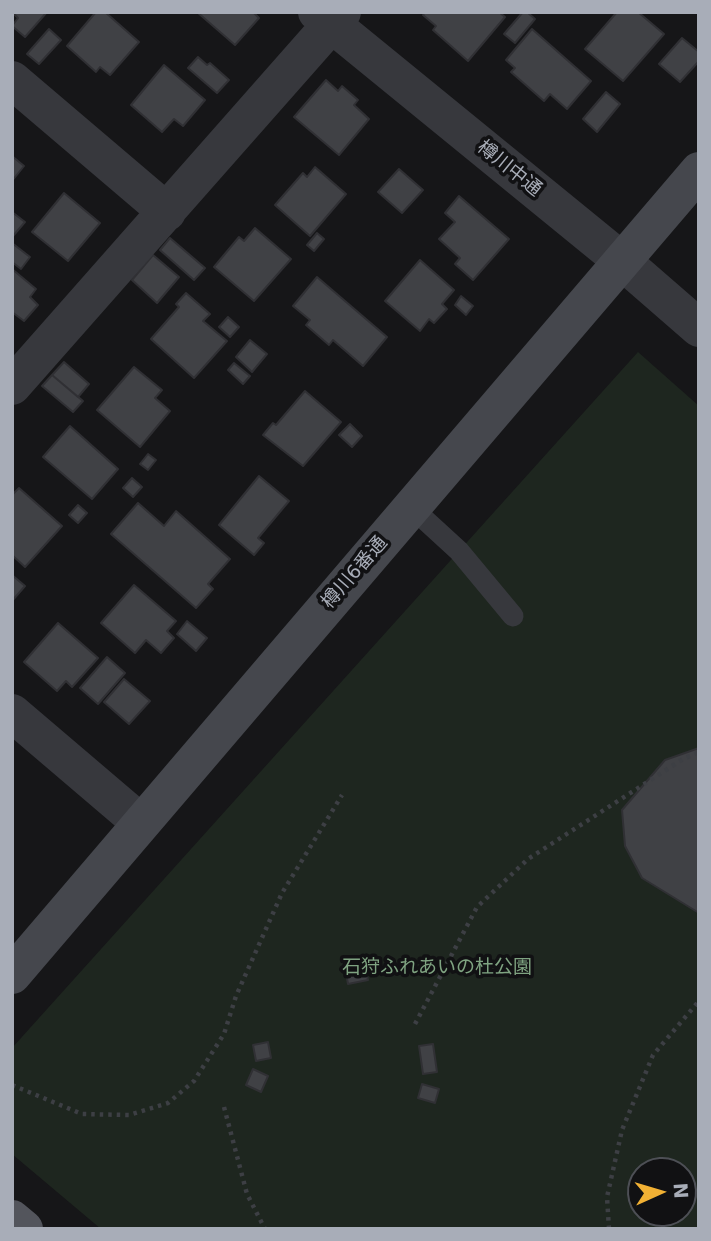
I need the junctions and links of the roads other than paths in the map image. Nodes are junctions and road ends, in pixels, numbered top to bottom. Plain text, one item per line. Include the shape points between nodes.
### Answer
1 (330, 16) edge
2 (12, 80) edge
3 (699, 171) edge
4 (167, 212) junction
5 (622, 261) junction
6 (699, 328) edge
7 (13, 385) edge
8 (411, 507) junction
9 (513, 616) dead end
10 (12, 713) edge
11 (141, 823) junction
12 (12, 975) edge
13 (12, 1219) edge
14 (24, 1229) edge

1 - 4 street
1 - 5 street, 樽川中通
2 - 4 street
3 - 5 street, 樽川6番通
4 - 7 street
5 - 6 street, 樽川中通
5 - 8 street, 樽川6番通
8 - 9 lane via 459,551
8 - 11 street, 樽川6番通
10 - 11 street
11 - 12 street, 樽川6番通
13 - 14 main road

